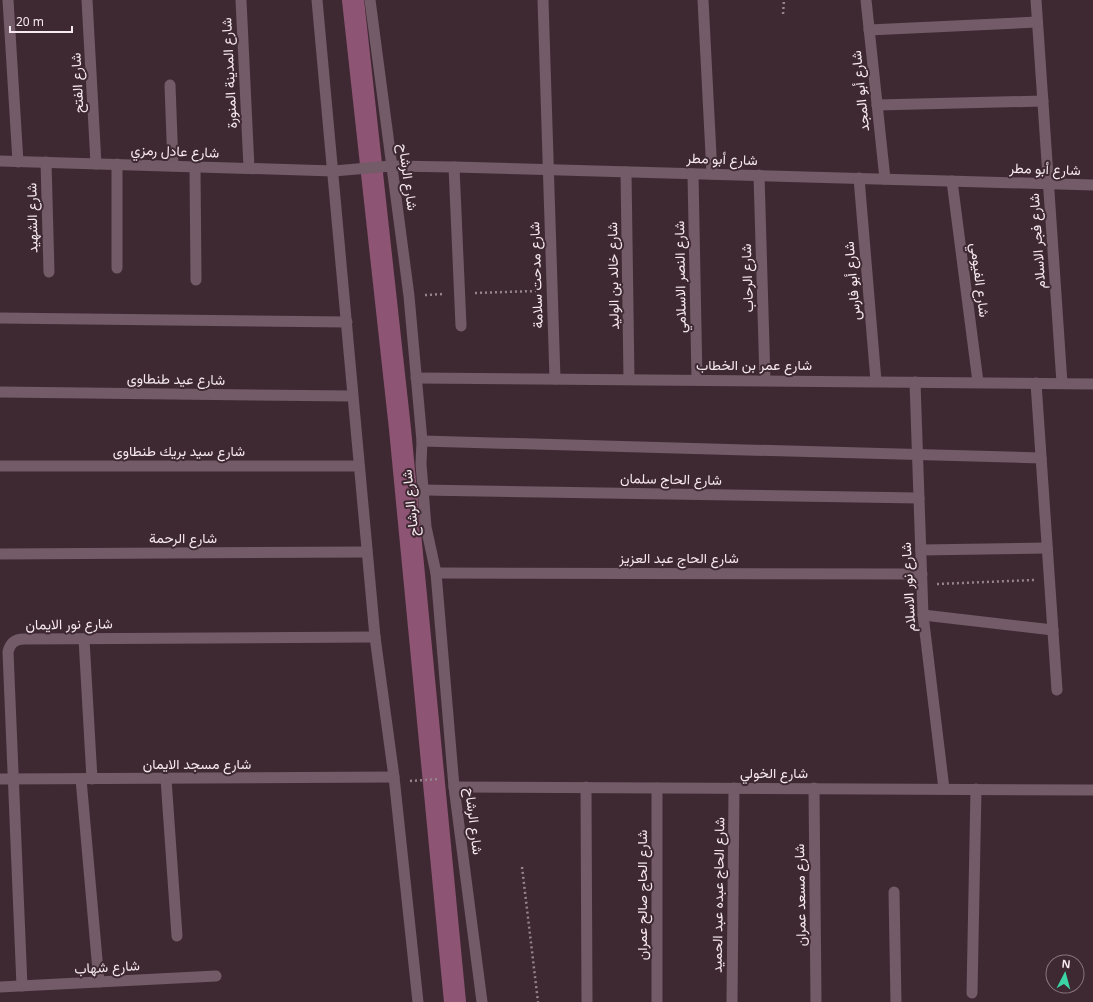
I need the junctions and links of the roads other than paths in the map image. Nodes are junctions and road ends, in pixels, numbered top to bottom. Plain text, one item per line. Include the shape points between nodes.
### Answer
1 (8, 0) edge
2 (87, 0) edge
3 (241, 0) edge
4 (317, 0) edge
5 (370, 0) edge
6 (543, 0) edge
7 (703, 0) edge
8 (866, 0) edge
9 (1036, 0) edge
10 (1037, 22) junction
11 (869, 30) junction
12 (170, 85) dead end
13 (1043, 101) junction
14 (877, 105) junction
15 (0, 161) edge
16 (18, 162) junction
17 (46, 162) junction
18 (96, 164) junction
19 (118, 164) junction
20 (173, 166) junction
21 (387, 166) junction
22 (195, 167) junction
23 (454, 167) junction
24 (249, 168) junction
25 (350, 169) joint
26 (548, 169) junction
27 (334, 171) junction
28 (626, 172) junction
29 (693, 174) junction
30 (712, 174) junction
31 (759, 175) junction
32 (859, 178) junction
33 (885, 179) junction
34 (952, 181) junction
35 (1048, 184) junction
36 (1093, 185) edge
37 (117, 268) dead end
38 (49, 272) dead end
39 (196, 280) dead end
40 (0, 318) edge
41 (347, 322) junction
42 (461, 326) dead end
43 (416, 378) junction
44 (555, 379) junction
45 (629, 379) junction
46 (697, 380) junction
47 (764, 380) junction
48 (876, 381) junction
49 (915, 382) junction
50 (978, 382) junction
51 (1036, 383) junction
52 (1062, 383) junction
53 (1093, 384) edge
54 (0, 392) edge
55 (352, 396) junction
56 (422, 441) junction
57 (918, 454) junction
58 (1041, 458) junction
59 (0, 466) edge
60 (359, 466) junction
61 (422, 490) junction
62 (919, 498) junction
63 (1047, 548) junction
64 (921, 550) junction
65 (367, 552) junction
66 (0, 554) edge
67 (436, 573) junction
68 (922, 579) junction
69 (923, 616) junction
70 (1053, 630) junction
71 (375, 637) junction
72 (84, 639) junction
73 (1057, 690) dead end
74 (0, 779) edge
75 (13, 779) junction
76 (87, 779) junction
77 (166, 779) junction
78 (394, 780) junction
79 (453, 782) junction
80 (586, 787) junction
81 (657, 788) junction
82 (734, 788) junction
83 (814, 788) junction
84 (944, 789) junction
85 (976, 789) junction
86 (1093, 790) edge
87 (894, 892) dead end
88 (177, 936) dead end
89 (216, 976) dead end
90 (99, 982) junction
91 (22, 986) junction
92 (0, 987) edge
93 (972, 993) dead end
94 (418, 1002) edge
95 (482, 1002) edge
96 (587, 1002) edge
97 (657, 1002) edge
98 (732, 1002) edge
99 (816, 1002) edge
100 (896, 1002) edge

1 - 16 street
2 - 18 street, شارع الفتح
3 - 24 street, شارع المدينة المنورة
4 - 27 street
5 - 21 street, شارع الرشاح
6 - 26 street, شارع مدحت سلامة
7 - 30 street
8 - 11 street, شارع أبو المجد
9 - 10 street, شارع فجر الاسلام
10 - 11 street
10 - 13 street, شارع فجر الاسلام
11 - 14 street, شارع أبو المجد
12 - 20 street
13 - 14 street
13 - 35 street, شارع فجر الاسلام
14 - 33 street, شارع أبو المجد
15 - 16 street, شارع عادل رمزي
16 - 17 street, شارع عادل رمزي
17 - 18 street, شارع عادل رمزي
17 - 38 street, شارع الشهيد
18 - 19 street, شارع عادل رمزي
19 - 20 street, شارع عادل رمزي
19 - 37 street
20 - 22 street, شارع عادل رمزي
21 - 23 street, شارع أبو مطر
21 - 25 street, شارع أبو مطر
21 - 43 street, شارع الرشاح via 409,296
22 - 24 street, شارع عادل رمزي
22 - 39 street
23 - 26 street, شارع أبو مطر
23 - 42 street
24 - 27 street, شارع عادل رمزي
25 - 27 street, شارع عادل رمزي
26 - 28 street, شارع أبو مطر
26 - 44 street, شارع مدحت سلامة
27 - 41 street
28 - 29 street, شارع أبو مطر
28 - 45 street, شارع خالد بن الوليد
29 - 30 street, شارع أبو مطر
29 - 46 street, شارع النصر الاسلامي
30 - 31 street, شارع أبو مطر
31 - 32 street, شارع أبو مطر
31 - 47 street, شارع الرحاب
32 - 33 street, شارع أبو مطر
32 - 48 street, شارع أبو فارس
33 - 34 street, شارع أبو مطر
34 - 35 street, شارع أبو مطر
34 - 50 street, شارع الفيومي
35 - 36 street, شارع أبو مطر
35 - 52 street, شارع فجر الاسلام
40 - 41 street
41 - 55 street
43 - 44 street, شارع عمر بن الخطاب
43 - 56 street, شارع الرشاح
44 - 45 street, شارع عمر بن الخطاب
45 - 46 street, شارع عمر بن الخطاب
46 - 47 street, شارع عمر بن الخطاب
47 - 48 street, شارع عمر بن الخطاب
48 - 49 street, شارع عمر بن الخطاب
49 - 50 street, شارع عمر بن الخطاب
49 - 57 street, شارع نور الاسلام
50 - 51 street, شارع عمر بن الخطاب
51 - 52 street, شارع عمر بن الخطاب
51 - 58 street
52 - 53 street, شارع عمر بن الخطاب
54 - 55 street, شارع عيد طنطاوى
55 - 60 street
56 - 57 street
56 - 61 street, شارع الرشاح
57 - 58 street
57 - 62 street, شارع نور الاسلام
58 - 63 street
59 - 60 street, شارع سيد بريك طنطاوى
60 - 65 street
61 - 62 street, شارع الحاج سلمان
61 - 67 street, شارع الرشاح via 426,527
62 - 64 street, شارع نور الاسلام
63 - 64 street
63 - 70 street
64 - 68 street, شارع نور الاسلام
65 - 66 street, شارع الرحمة
65 - 71 street
67 - 68 street, شارع الحاج عبد العزيز
67 - 79 street, شارع الرشاح
68 - 69 street, شارع نور الاسلام
69 - 70 street
69 - 84 street, شارع نور الاسلام
70 - 73 street
71 - 72 street, شارع نور الايمان
71 - 78 street
72 - 75 street, شارع نور الايمان via 19,639 9,647
72 - 76 street
74 - 75 street, شارع مسجد الايمان
75 - 76 street, شارع مسجد الايمان
75 - 91 street, شارع نور الايمان
76 - 77 street, شارع مسجد الايمان
76 - 90 street
77 - 78 street, شارع مسجد الايمان
77 - 88 street
78 - 94 street
79 - 80 street, شارع الخولي
79 - 95 street, شارع الرشاح
80 - 81 street, شارع الخولي
80 - 96 street
81 - 82 street, شارع الخولي
81 - 97 street, شارع الحاج صالح عمران
82 - 83 street, شارع الخولي
82 - 98 street, شارع الحاج عبده عبد الحميد
83 - 84 street, شارع الخولي
83 - 99 street, شارع مسعد عمران
84 - 85 street, شارع الخولي
85 - 86 street, شارع الخولي
85 - 93 street
87 - 100 street
89 - 90 street, شارع شهاب
90 - 91 street, شارع شهاب
91 - 92 street, شارع شهاب

